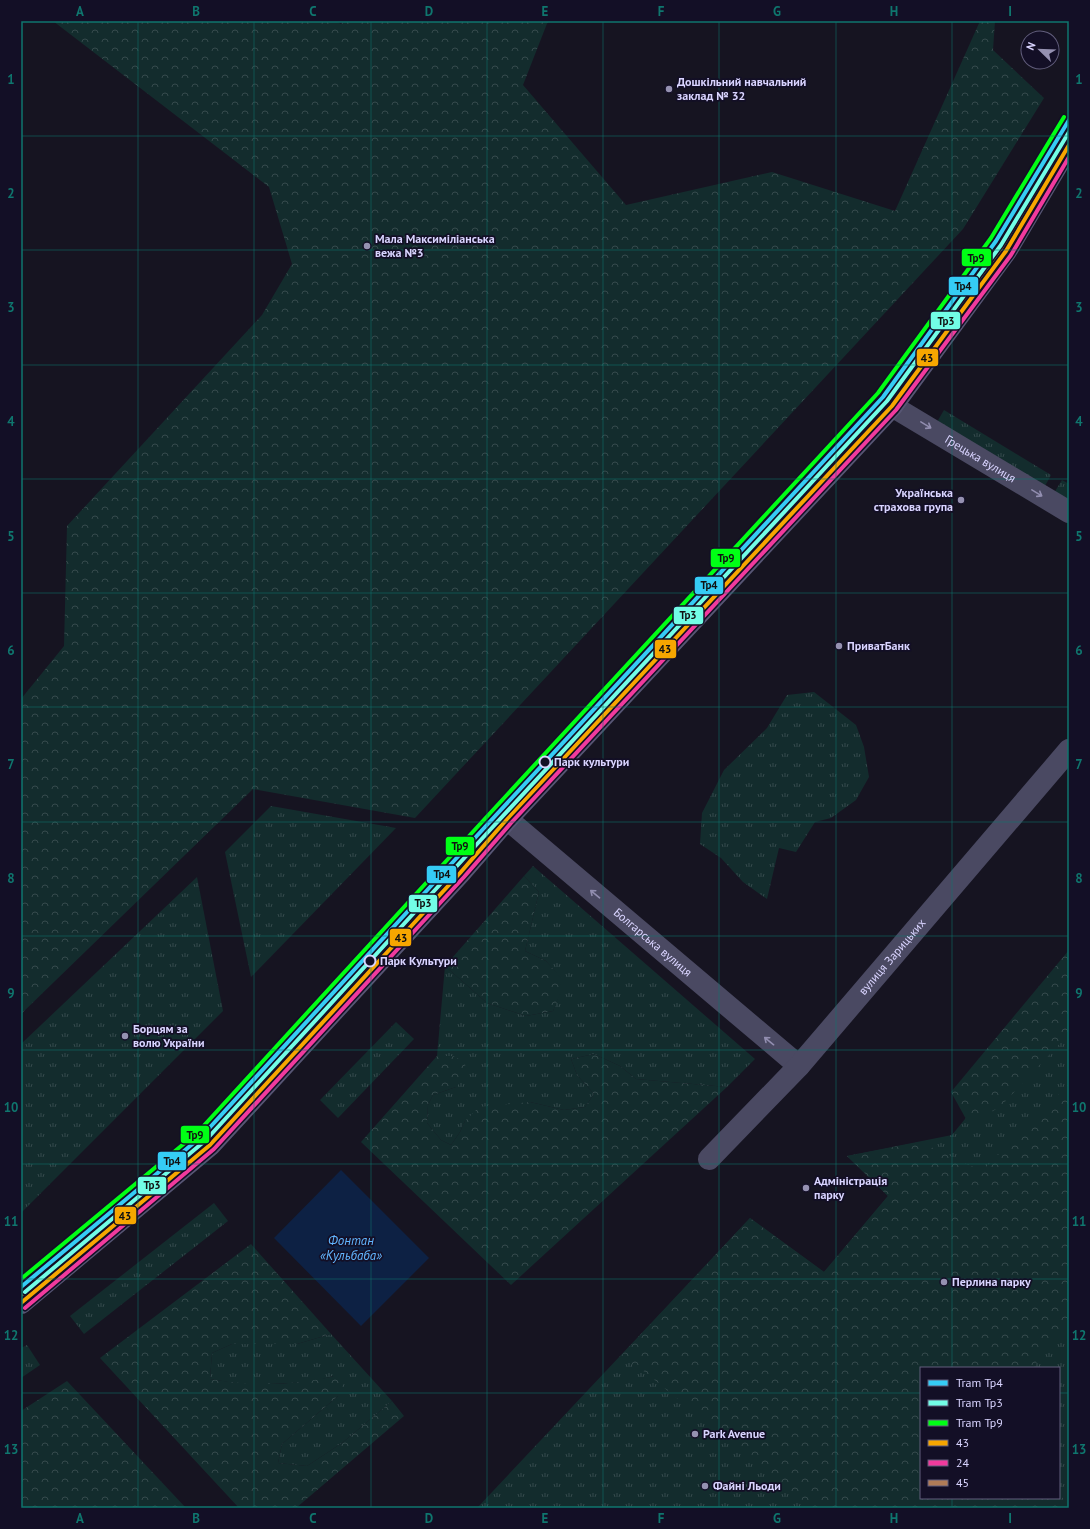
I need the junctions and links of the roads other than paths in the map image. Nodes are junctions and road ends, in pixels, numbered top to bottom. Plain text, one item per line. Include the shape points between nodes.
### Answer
1 (1069, 145) edge
2 (892, 406) junction
3 (1069, 512) edge
4 (1069, 750) edge
5 (507, 819) junction
6 (800, 1066) junction
7 (709, 1159) dead end
8 (21, 1303) edge

1 - 2 main road via 1006,251
2 -> 3 street, Грецька вулиця
2 - 5 main road
4 - 6 street, вулиця Зарицьких
6 -> 5 street, Болгарська вулиця
5 - 8 main road via 210,1145
6 - 7 street, вулиця Зарицьких

